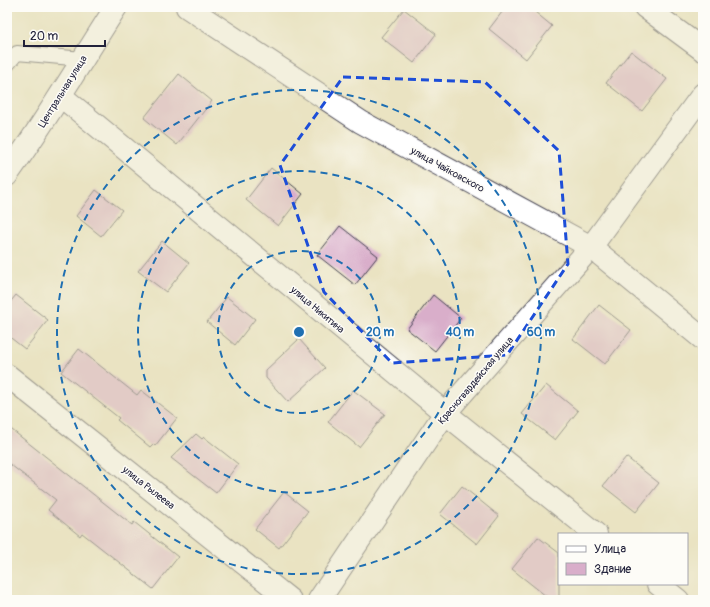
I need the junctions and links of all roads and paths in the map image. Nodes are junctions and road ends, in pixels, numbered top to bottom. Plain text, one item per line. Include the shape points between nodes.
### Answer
1 (116, 7) edge
2 (187, 7) edge
3 (645, 7) edge
4 (703, 50) edge
5 (82, 59) junction
6 (7, 66) edge
7 (703, 94) edge
8 (61, 96) junction
9 (7, 175) edge
10 (591, 247) junction
11 (703, 339) edge
12 (7, 375) edge
13 (445, 413) junction
14 (595, 533) edge
15 (659, 585) edge
16 (290, 600) edge
17 (319, 600) edge
18 (678, 600) edge

1 - 5 street, Центральная улица
2 - 10 street, улица Чайковского via 361,122
3 - 4 street
5 - 6 lane via 18,53
5 - 8 street, Центральная улица
7 - 10 street, Красногвардейская улица
8 - 9 street, Центральная улица
8 - 13 street, улица Никитина
10 - 11 street, улица Чайковского
10 - 13 street, Красногвардейская улица
12 - 16 street, улица Рылеева
13 - 14 street, улица Никитина
13 - 17 street, Красногвардейская улица
15 - 18 street

